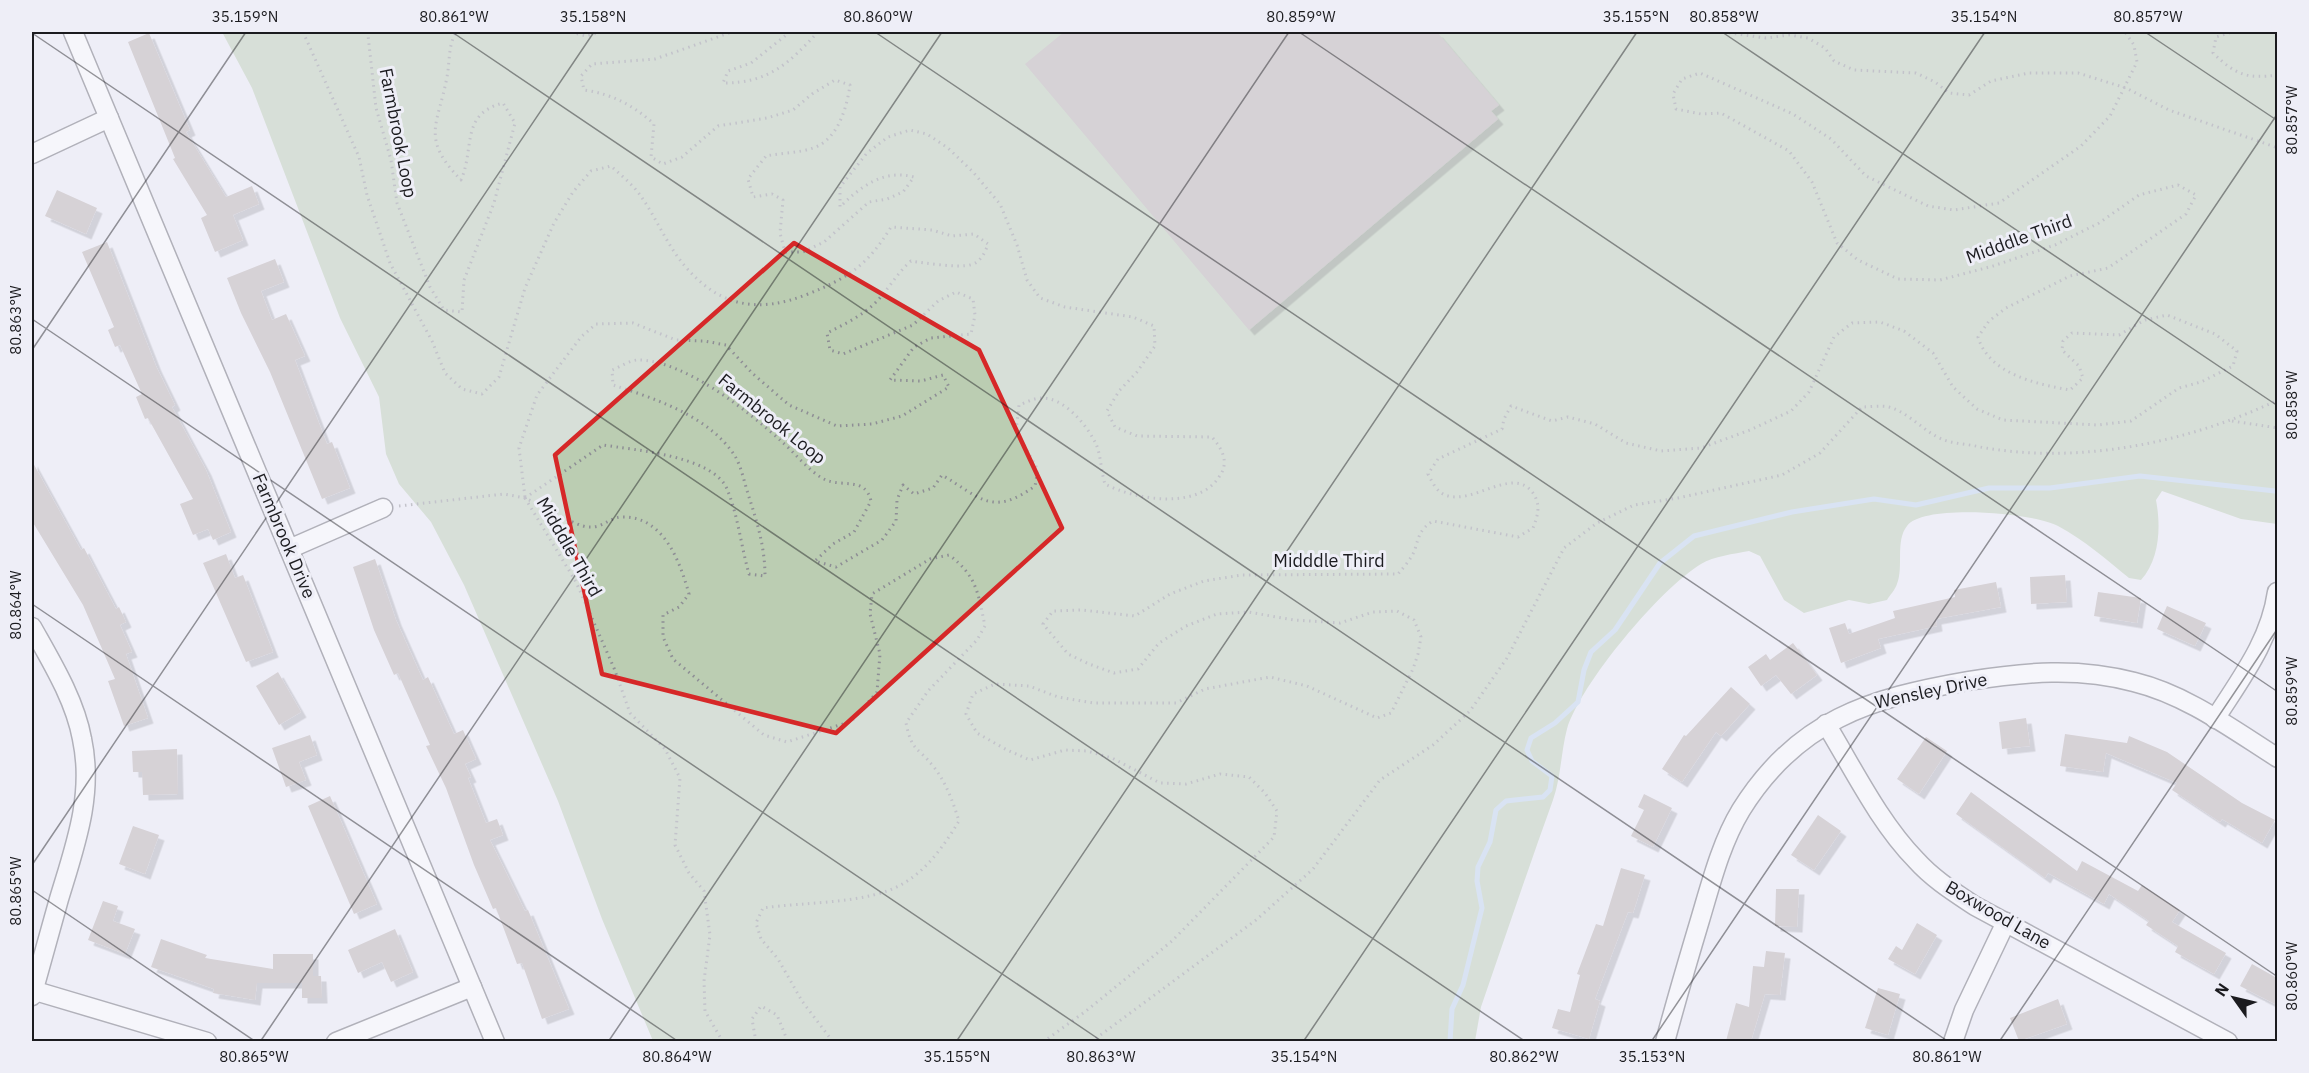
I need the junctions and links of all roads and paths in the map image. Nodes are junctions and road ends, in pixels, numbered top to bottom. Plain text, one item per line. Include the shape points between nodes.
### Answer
1 (73, 32) edge
2 (303, 32) edge
3 (370, 32) edge
4 (456, 32) edge
5 (571, 32) edge
6 (601, 32) edge
7 (732, 32) edge
8 (790, 32) edge
9 (818, 32) edge
10 (1723, 32) edge
11 (2125, 32) edge
12 (2260, 32) edge
13 (2277, 75) edge
14 (2126, 88) junction
15 (109, 118) junction
16 (2277, 148) edge
17 (32, 154) edge
18 (2277, 400) edge
19 (2231, 421) junction
20 (2277, 428) edge
21 (525, 498) junction
22 (383, 508) joint
23 (289, 549) junction
24 (2277, 592) edge
25 (32, 627) edge
26 (2215, 719) junction
27 (1826, 724) junction
28 (2277, 758) edge
29 (2006, 922) junction
30 (472, 987) junction
31 (32, 992) edge
32 (207, 1041) edge
33 (336, 1041) edge
34 (495, 1041) edge
35 (723, 1041) edge
36 (756, 1041) edge
37 (788, 1041) edge
38 (833, 1041) edge
39 (1043, 1041) edge
40 (1091, 1041) edge
41 (1665, 1041) edge
42 (1953, 1041) edge
43 (2228, 1041) edge

1 - 15 street, Farmbrook Drive
2 - 21 path, Farmbrook Loop via 359,157 390,263 445,373 462,389 482,394 499,377 537,258 564,208 591,171 611,166 618,172 639,193 684,266 734,304 766,305 796,299 830,285 853,273 876,251 891,227 932,230 952,236 974,234 988,244 983,257 970,265 911,261 878,300 856,318 827,333 830,350 843,354 913,326 938,300 956,292 973,299 975,315 970,334 931,338 914,346 890,380 921,381 943,375 949,387 902,416 872,424 837,426 789,405 726,345 676,340 633,323 596,324 581,337 537,395 519,448
3 - 4 path, Farmbrook Loop via 376,108 391,160 397,203 430,287 444,310 462,312 464,280 494,203 515,123 503,103 489,107 471,125 468,165 461,180 447,166 434,127
5 - 6 path via 586,36
7 - 21 path, Farmbrook Loop via 655,59 592,64 581,76 584,90 606,93 654,124 651,157 663,164 682,157 718,126 793,110 835,80 850,85 843,116 830,136 815,148 766,156 748,179 753,196 772,194 783,200 780,233 785,252 803,252 824,242 869,202 903,192 914,177 897,172 878,178 840,207 840,187 867,153 888,137 910,130 927,134 948,148 1000,204 1027,280 1040,298 1065,307 1133,317 1154,326 1155,346 1107,411 1115,427 1137,436 1212,436 1224,452 1224,471 1213,487 1194,497 1148,498 1122,493 1105,484 1096,445 1075,415 1059,402 1041,398 1019,405 1016,431 1038,470 1035,486 1017,499 996,504 978,498 942,475 933,488 914,494 903,485 897,500 896,521 882,540 836,567 815,561 832,544 854,532 871,501 869,492 863,486 824,479 774,434 700,379 637,360 612,370 613,386 656,400 691,418 717,435 735,457 765,553 765,576 749,574 726,486 702,465 603,445
8 - 9 path via 751,63 728,71 723,82 743,83 775,72
10 - 14 path via 1808,38 1825,48 1834,61 1854,70 1916,73 1949,93 1969,95 1991,81 2028,73 2078,73
11 - 14 path, Midddle Third via 2134,45 2137,62
12 - 13 path via 2232,32 2216,37 2213,53 2228,68 2253,78
14 - 16 path via 2169,110
14 - 39 path, Midddle Third via 2110,116 2081,146 2052,167 1999,203 1954,210 1928,206 1866,176 1831,139 1793,114 1700,73 1682,79 1673,94 1676,109 1720,113 1789,151 1812,182 1837,243 1858,260 1898,279 1940,280 2055,245 2099,223 2139,195 2178,185 2196,195 2186,214 2108,268 2070,276 2006,308 1989,321 1978,337 1982,351 1998,367 2070,390 2083,378 2079,366 2062,350 2063,341 2072,333 2119,335 2145,320 2167,315 2215,334 2237,351 2233,366 2179,388 2131,421 2098,425 2003,420 1977,409 1953,387 1933,353 1904,331 1880,322 1852,323 1834,337 1809,392 1791,411 1701,448 1661,451 1626,443 1594,424 1568,417 1552,421 1511,406 1502,429 1438,459 1428,474 1445,495 1465,497 1501,484 1517,483 1530,489 1538,501 1538,514 1533,528 1518,537 1433,521 1416,539 1415,550 1398,574 1242,575 1196,584 1170,594 1135,616 1053,610 1043,624 1068,654 1114,673 1138,669 1159,643 1186,626 1217,614 1248,612 1340,623 1373,612 1396,611 1414,620 1421,637 1413,669 1391,713 1377,718 1307,686 1270,677 1205,689 1176,703 1094,703 1029,687 995,684 973,694 966,714 977,733 1022,757 1030,760 1065,750 1087,751 1112,758 1160,783 1185,784 1220,774 1249,777 1277,812 1274,837 1172,941
15 - 17 street
15 - 23 street, Farmbrook Drive
18 - 19 path
19 - 20 path
19 - 40 path via 2137,445 2056,456 1943,440 1889,408 1862,407 1820,453 1782,475 1634,505 1597,524 1564,548 1507,658 1470,711 1432,745 1380,780 1312,869 1256,920
21 - 22 path via 504,494
21 - 35 path, Midddle Third via 576,582 630,713 665,749 680,778 675,845 689,873 704,891 710,935 705,1011
21 - 38 path, Midddle Third via 583,526 602,527 620,517 637,519 671,545 689,594 679,607 663,615 663,637 673,659 764,735 787,742 852,721 876,692 880,654 870,614 872,594 930,559 949,555 967,569 978,593 985,626 906,723 910,742 933,766 952,798 959,821 931,861 904,884 826,903 764,908 756,923 761,939 778,958 802,1002
22 - 23 street
23 - 30 street, Farmbrook Drive
24 - 26 street via 2271,623 2262,642
25 - 31 street via 79,724 87,770 80,832
26 - 27 street, Wensley Drive via 2172,695 2136,682 2055,671 2016,673 1909,692 1858,708
26 - 28 street, Wensley Drive
27 - 29 street, Boxwood Lane via 1880,814 1906,849 1945,886
27 - 41 street, Wensley Drive via 1769,772 1731,829 1715,869
29 - 42 street
29 - 43 street, Boxwood Lane
30 - 33 street
30 - 34 street, Farmbrook Drive
31 - 32 street
36 - 37 path via 752,1019 761,1006 777,1015

